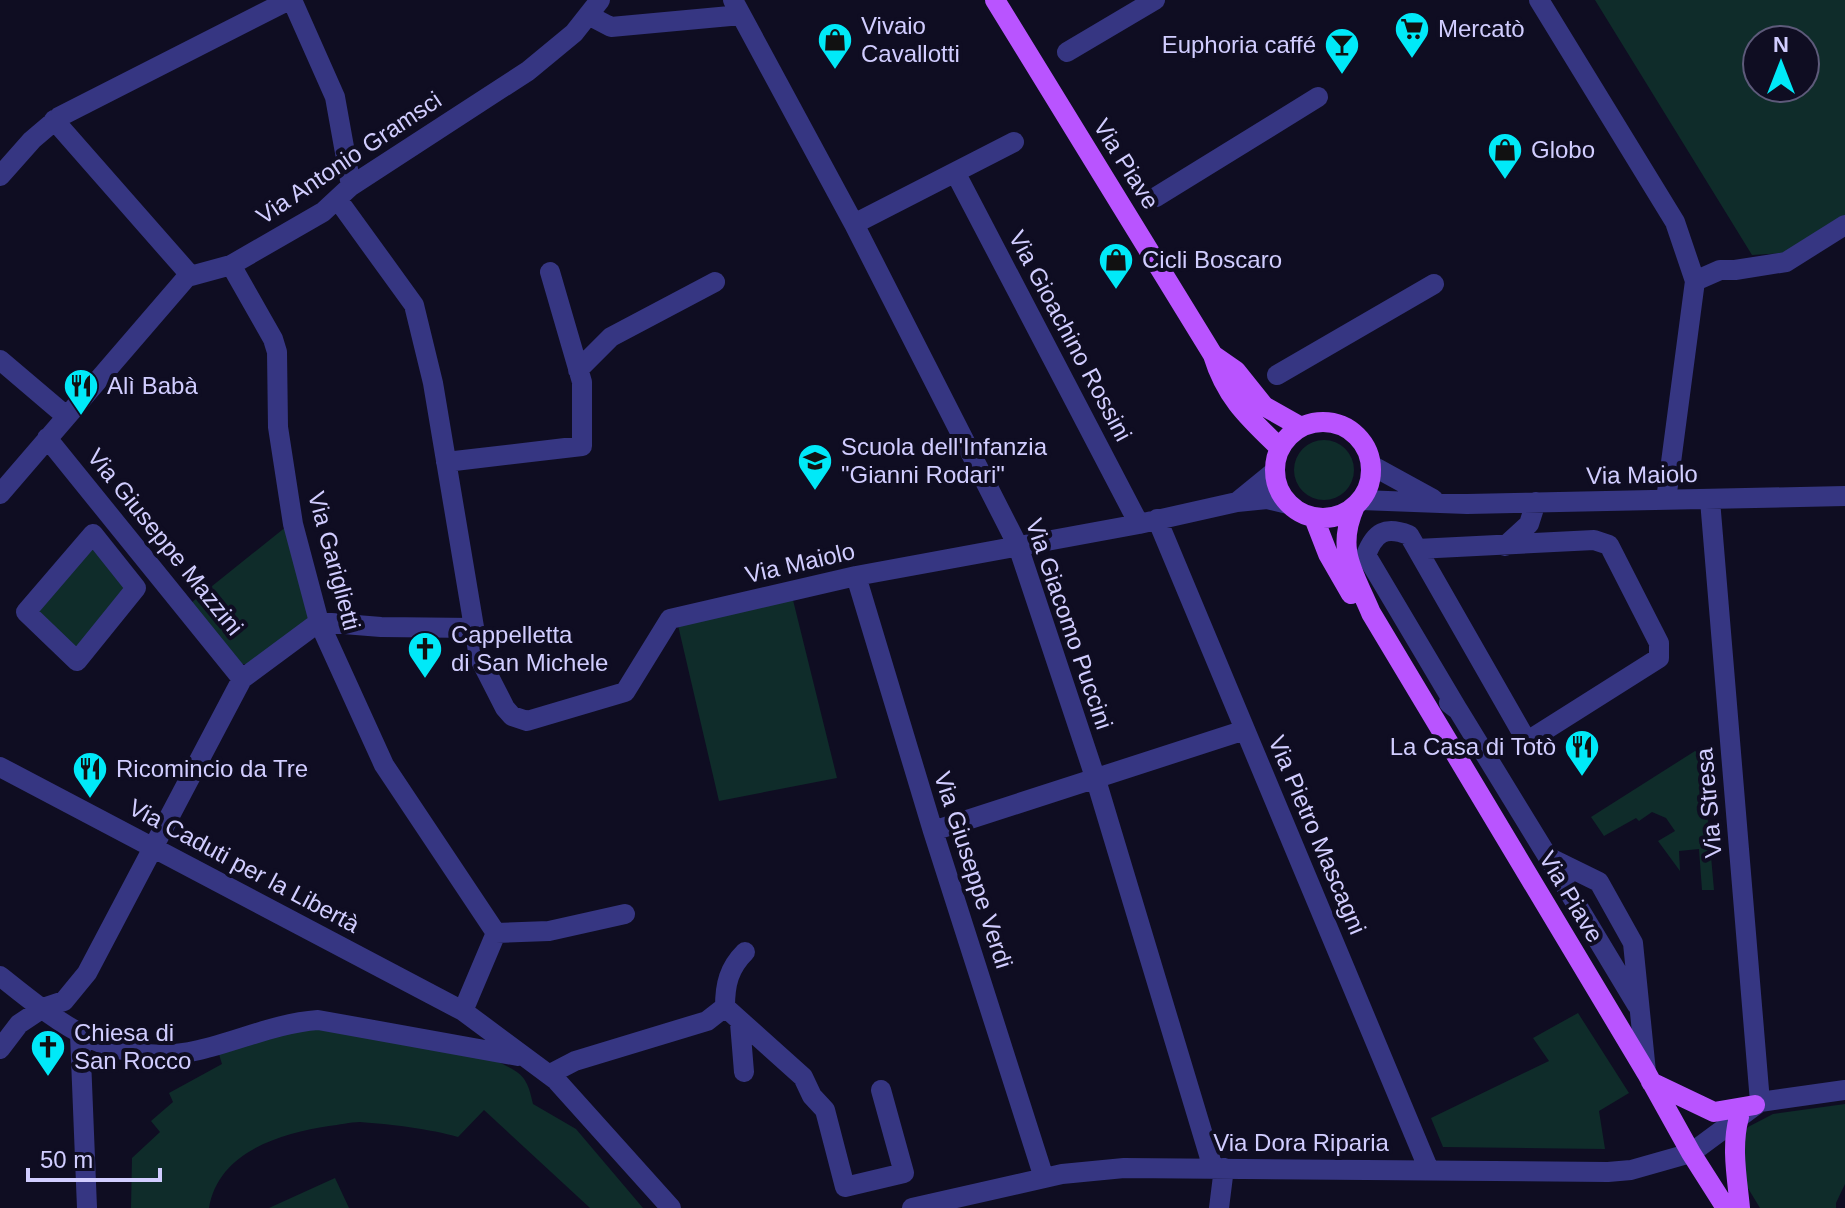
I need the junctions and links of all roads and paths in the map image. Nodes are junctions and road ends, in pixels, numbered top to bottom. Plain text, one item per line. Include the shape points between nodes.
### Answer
1 (290, 0) edge
2 (995, 0) edge
3 (1155, 0) edge
4 (1539, 0) edge
5 (594, 7) edge
6 (737, 8) edge
7 (1067, 52) dead end
8 (1318, 97) dead end
9 (54, 120) junction
10 (1014, 142) dead end
11 (955, 172) junction
12 (0, 176) edge
13 (344, 193) junction
14 (1156, 197) dead end
15 (854, 224) junction
16 (1845, 225) edge
17 (231, 265) junction
18 (550, 272) dead end
19 (191, 276) junction
20 (1695, 281) junction
21 (715, 282) dead end
22 (1434, 284) dead end
23 (1213, 355) junction
24 (0, 360) edge
25 (578, 370) junction
26 (1277, 375) dead end
27 (66, 416) junction
28 (1301, 427) junction
29 (47, 438) junction
30 (1280, 448) junction
31 (446, 462) junction
32 (1371, 465) junction
33 (1275, 471) junction
34 (0, 494) edge
35 (1845, 496) edge
36 (1666, 500) junction
37 (1710, 500) junction
38 (1237, 502) junction
39 (1440, 502) junction
40 (1536, 502) junction
41 (1358, 503) junction
42 (1288, 504) junction
43 (1314, 518) junction
44 (1148, 522) junction
45 (1018, 546) junction
46 (1505, 546) junction
47 (1417, 549) junction
48 (856, 576) junction
49 (1371, 613) junction
50 (319, 622) junction
51 (474, 628) junction
52 (77, 661) joint
53 (1402, 665) junction
54 (242, 679) junction
55 (1458, 710) junction
56 (1245, 730) junction
57 (0, 767) edge
58 (1096, 780) junction
59 (933, 831) junction
60 (152, 847) junction
61 (1548, 857) junction
62 (625, 914) dead end
63 (496, 933) junction
64 (745, 952) dead end
65 (0, 976) edge
66 (725, 1007) junction
67 (43, 1008) junction
68 (463, 1011) junction
69 (1640, 1011) junction
70 (740, 1023) junction
71 (80, 1034) junction
72 (0, 1049) edge
73 (526, 1058) junction
74 (744, 1072) dead end
75 (550, 1074) junction
76 (1648, 1077) junction
77 (881, 1090) dead end
78 (1845, 1090) edge
79 (1751, 1108) junction
80 (1691, 1153) junction
81 (1218, 1168) junction
82 (1429, 1170) junction
83 (1044, 1178) junction
84 (87, 1208) edge
85 (671, 1208) edge
86 (912, 1208) edge
87 (1219, 1208) edge
88 (1726, 1208) edge
89 (1740, 1208) edge

1 - 9 street
1 - 13 street via 335,97
2 - 23 main road, Via Piave
3 - 7 street
4 - 20 street via 1675,222
5 - 6 street via 611,27
5 - 13 street, Via Antonio Gramsci via 574,33 528,71
6 - 15 street, Via Giacomo Puccini
8 - 14 street
9 - 12 street
9 - 19 street
10 - 11 street
11 - 15 street
11 - 44 street, Via Gioachino Rossini
13 - 17 street, Via Antonio Gramsci via 323,212
13 - 31 street, Via Maiolo via 414,305
15 - 45 street, Via Giacomo Puccini
16 - 20 street via 1786,262 1720,270
17 - 19 street, Via Antonio Gramsci
17 - 50 street, Via Gariglietti via 277,352 278,427 293,524
18 - 25 street
19 - 27 street
20 - 36 street
21 - 25 street via 611,337
22 - 26 street
23 - 28 main road, Via Piave via 1236,371 1264,406
23 - 30 main road, Via Piave via 1230,396
24 - 27 street
25 - 31 street via 582,446
27 - 29 street
28 - 30 main road
28 - 32 main road via 1317,422 1347,428 1363,443
29 - 34 street
29 - 54 street, Via Giuseppe Mazzini
30 - 33 main road
31 - 51 street, Via Maiolo
32 - 39 street, Via Maiolo
32 - 41 main road via 1371,480
33 - 38 street, Via Maiolo
33 - 42 main road
35 - 37 street, Via Maiolo
36 - 37 street, Via Maiolo
36 - 40 street, Via Maiolo
37 - 79 street, Via Stresa
38 - 42 street, Via Maiolo via 1267,499
38 - 44 street, Via Maiolo
39 - 40 street, Via Maiolo
39 - 41 street, Via Maiolo
40 - 46 street via 1529,524
41 - 43 main road via 1342,515
41 - 49 main road, Via Piave via 1348,524 1346,551
42 - 43 main road
43 - 49 main road, Via Piave via 1351,594
44 - 45 street, Via Maiolo
44 - 56 street, Via Pietro Mascagni
45 - 48 street, Via Maiolo
45 - 58 street, Via Giacomo Puccini
46 - 47 street
46 - 47 street via 1594,540 1609,545 1659,643 1659,658 1534,737 1525,738
47 - 55 street via 1409,535 1383,532 1373,538 1366,555
48 - 51 street, Via Maiolo via 670,619 625,692 527,721 505,708 479,657
48 - 59 street, Via Giuseppe Verdi
49 - 53 main road, Via Piave
50 - 51 street
50 - 54 street
50 - 63 street, Via Gariglietti via 384,765
52 - 52 street via 26,612 93,534 136,588
53 - 55 street
53 - 76 main road, Via Piave
54 - 60 street
55 - 61 street
56 - 58 street
56 - 82 street, Via Pietro Mascagni
57 - 60 street, Via Caduti per la Libertà
58 - 59 street
58 - 81 street, Via Giacomo Puccini
59 - 83 street, Via Giuseppe Verdi
60 - 67 street via 87,973 64,1001
60 - 68 street, Via Caduti per la Libertà
61 - 69 street
61 - 69 street via 1599,882 1633,943
62 - 63 street via 549,931
63 - 68 street
64 - 66 street via 730,971
65 - 67 street
66 - 70 street
66 - 75 street via 707,1021 575,1061
67 - 71 street
67 - 72 street via 19,1024
68 - 73 street, Via Caduti per la Libertà
69 - 76 street
70 - 74 street
70 - 77 street via 803,1077 825,1110 845,1187 904,1173
71 - 73 street via 127,1053 160,1055 197,1051 285,1024 318,1020
71 - 84 street
73 - 75 street, Via Caduti per la Libertà
75 - 85 street, Via Caduti per la Libertà
76 - 79 main road via 1714,1112
76 - 80 main road, Via Piave
78 - 79 street
79 - 80 street
79 - 89 main road via 1735,1133
80 - 82 street, Via Dora Riparia via 1608,1172
80 - 88 main road, Via Piave
81 - 82 street, Via Dora Riparia
81 - 83 street, Via Dora Riparia via 1124,1168
81 - 87 street
83 - 86 street, Via Dora Riparia

